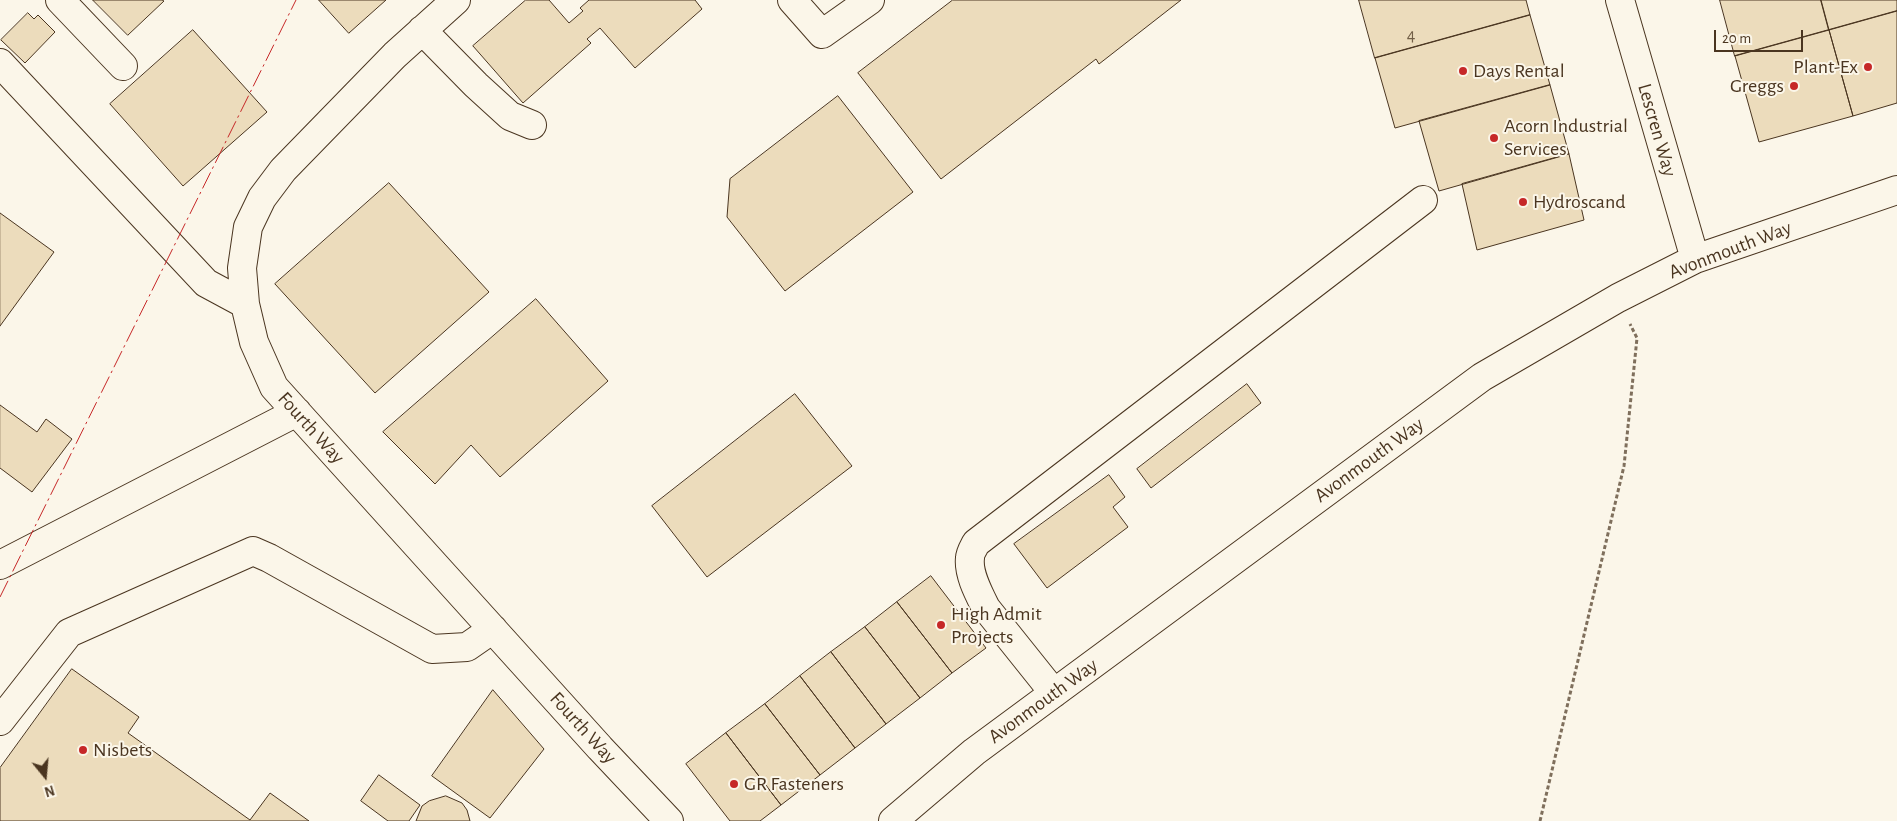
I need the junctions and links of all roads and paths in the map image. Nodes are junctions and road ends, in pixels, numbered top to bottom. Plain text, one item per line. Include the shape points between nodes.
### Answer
1 (60, 0) edge
2 (456, 0) edge
3 (792, 0) edge
4 (870, 0) edge
5 (1620, 0) edge
6 (422, 30) junction
7 (0, 63) edge
8 (123, 66) dead end
9 (532, 124) dead end
10 (1897, 190) edge
11 (1423, 200) dead end
12 (1695, 259) junction
13 (1618, 298) junction
14 (245, 304) junction
15 (297, 412) junction
16 (0, 565) edge
17 (493, 629) junction
18 (1054, 693) junction
19 (0, 721) edge
20 (669, 821) edge
21 (893, 821) edge
22 (1540, 821) edge

1 - 8 street
2 - 6 street, Fourth Way
3 - 4 street via 822,34
5 - 12 street, Lescren Way
6 - 9 street via 510,116
6 - 14 street, Fourth Way via 283,170 262,198 248,227 242,268
7 - 14 street via 206,283
10 - 12 street, Avonmouth Way
11 - 18 street via 976,543 970,558 977,592 986,608
12 - 13 street, Avonmouth Way
13 - 18 street, Avonmouth Way via 1482,377
13 - 22 path via 1637,338 1624,466
14 - 15 street, Fourth Way via 254,342 274,387
15 - 16 street
15 - 17 street, Fourth Way
17 - 19 street via 467,647 432,650 253,551 68,633
17 - 20 street, Fourth Way
18 - 21 street, Avonmouth Way via 974,752

